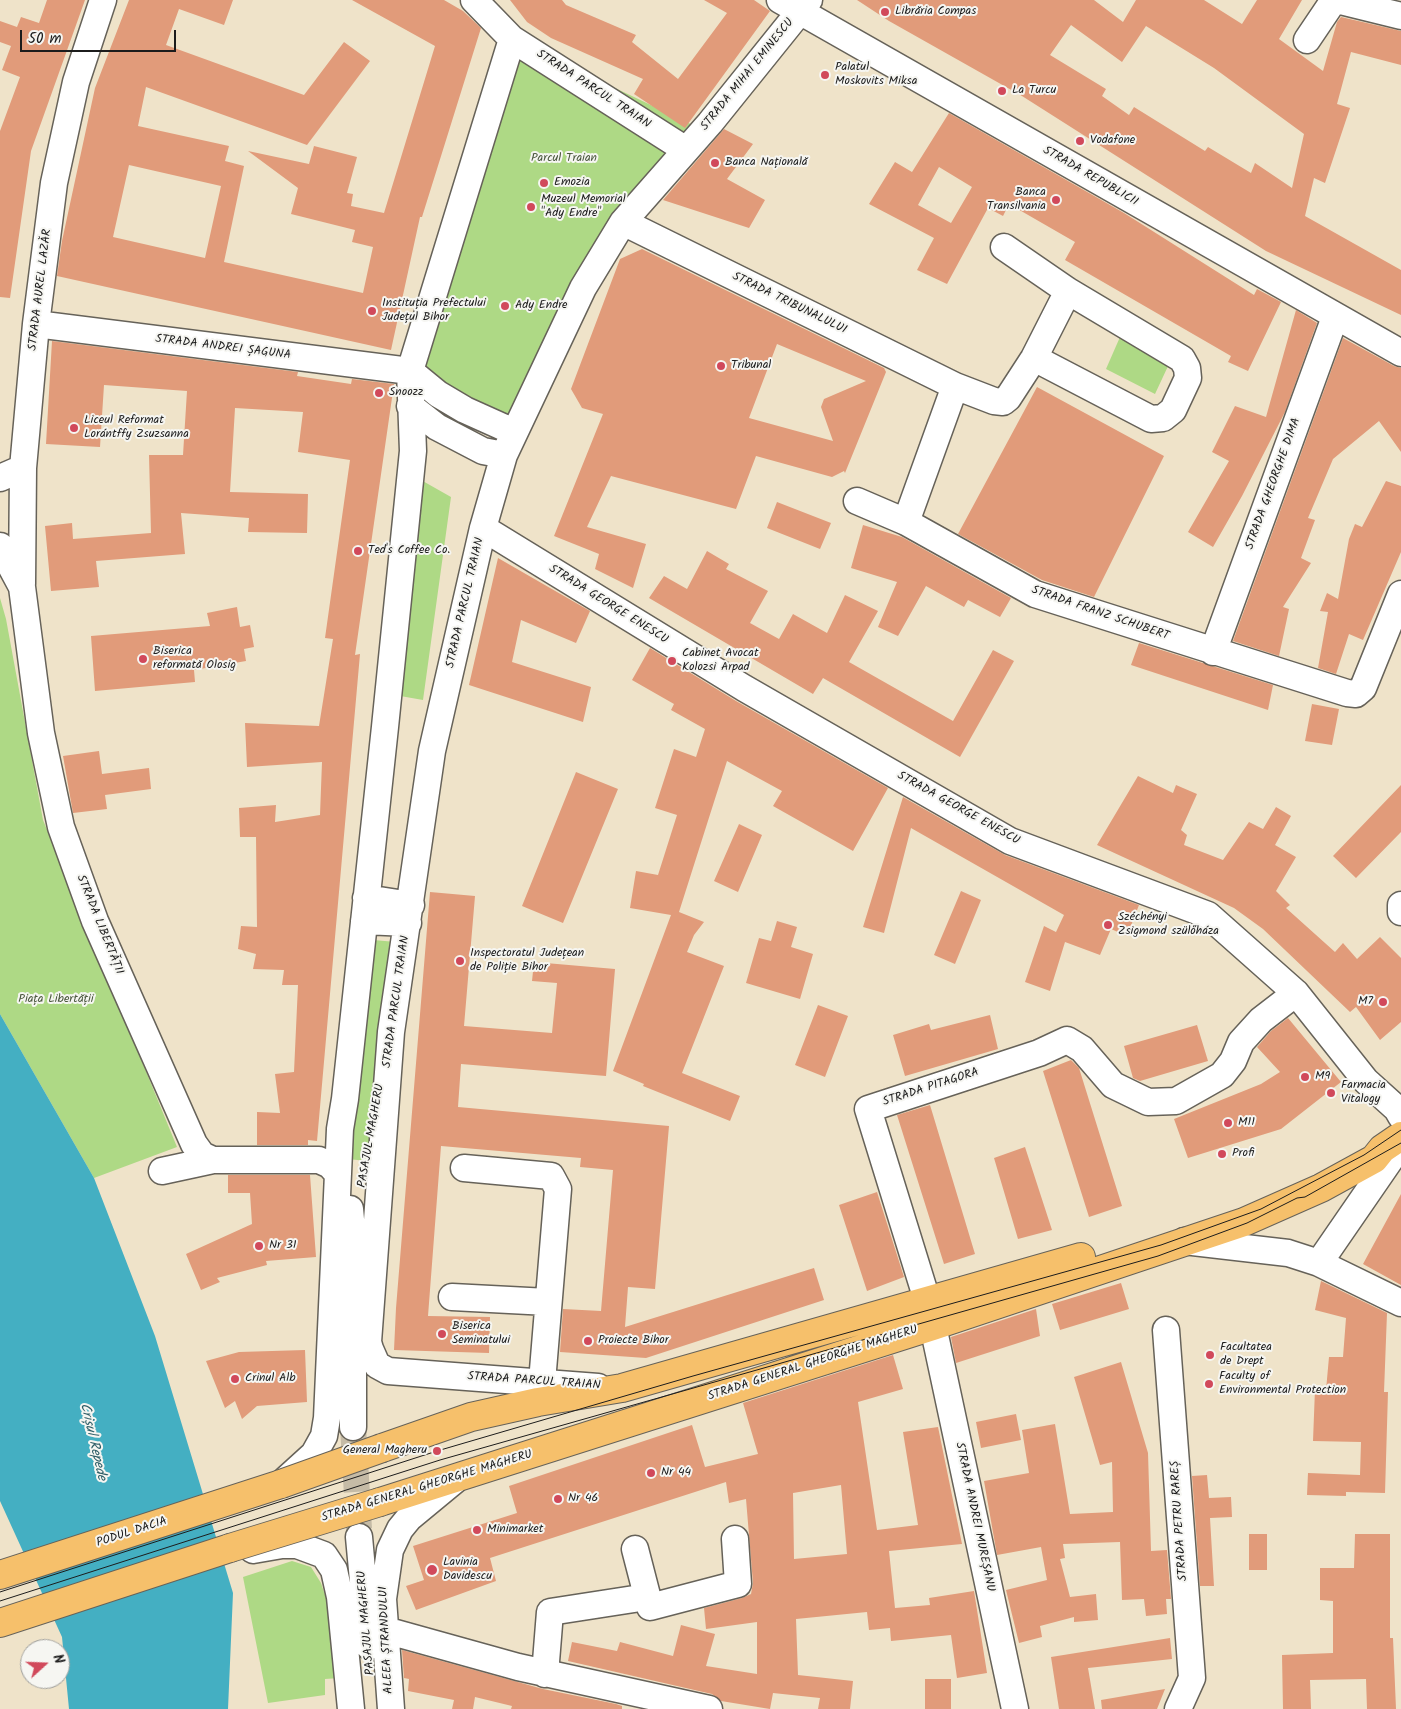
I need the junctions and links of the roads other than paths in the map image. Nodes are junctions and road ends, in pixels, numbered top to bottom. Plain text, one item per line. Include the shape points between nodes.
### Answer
1 (103, 0) edge
2 (474, 0) edge
3 (1335, 0) edge
4 (796, 4) edge
5 (1401, 16) edge
6 (512, 39) junction
7 (1307, 40) dead end
8 (686, 150) junction
9 (623, 222) junction
10 (1004, 247) dead end
11 (1068, 291) junction
12 (1335, 316) junction
13 (36, 324) junction
14 (1401, 353) edge
15 (1034, 358) junction
16 (410, 371) junction
17 (955, 386) junction
18 (410, 406) junction
19 (465, 410) junction
20 (437, 427) junction
21 (509, 443) junction
22 (413, 451) junction
23 (12, 473) edge
24 (857, 501) dead end
25 (906, 522) junction
26 (483, 528) junction
27 (0, 546) edge
28 (22, 587) junction
29 (1399, 605) edge
30 (1213, 652) junction
31 (1401, 905) edge
32 (365, 909) junction
33 (1401, 912) edge
34 (410, 914) junction
35 (1296, 993) junction
36 (391, 1032) junction
37 (345, 1099) junction
38 (1401, 1116) edge
39 (1395, 1143) edge
40 (213, 1160) junction
41 (464, 1168) dead end
42 (162, 1171) dead end
43 (338, 1174) junction
44 (353, 1240) junction
45 (1183, 1241) junction
46 (1319, 1263) junction
47 (452, 1297) dead end
48 (548, 1302) junction
49 (1401, 1303) edge
50 (930, 1314) junction
51 (1166, 1330) dead end
52 (542, 1382) junction
53 (622, 1388) junction
54 (353, 1427) tunnel mouth
55 (455, 1480) junction
56 (281, 1484) junction
57 (255, 1493) joint
58 (359, 1538) tunnel mouth
59 (735, 1539) dead end
60 (230, 1548) junction
61 (635, 1549) dead end
62 (4, 1574) edge
63 (647, 1597) junction
64 (0, 1623) edge
65 (385, 1630) junction
66 (545, 1674) junction
67 (351, 1709) edge
68 (375, 1709) edge
69 (391, 1709) edge
70 (710, 1709) edge
71 (1015, 1709) edge
72 (1178, 1709) edge

1 - 13 street, STRADA AUREL LAZĂR via 76,82 54,183
2 - 6 street, STRADA PARCUL TRAIAN
3 - 5 street
3 - 7 street
4 - 8 street, STRADA MIHAI EMINESCU via 710,123
4 - 12 street, STRADA REPUBLICII
6 - 8 street, STRADA PARCUL TRAIAN
6 - 16 street
8 - 9 street, STRADA PARCUL TRAIAN
9 - 17 street, STRADA TRIBUNALULUI
9 - 21 street, STRADA PARCUL TRAIAN via 583,288
10 - 11 street
11 - 15 street
11 - 15 street via 1182,359 1188,378 1173,410 1163,418 1151,419
12 - 14 street, STRADA REPUBLICII
12 - 30 street, STRADA GHEORGHE DIMA
13 - 16 street, STRADA ANDREI ȘAGUNA
13 - 23 street, STRADA AUREL LAZĂR
15 - 17 street, STRADA TRIBUNALULUI via 1003,402
16 - 18 street
16 - 19 street via 438,394
17 - 25 street
18 - 20 street
18 - 22 street
19 - 20 street
19 - 21 street
20 - 21 street via 483,451
20 - 22 street
21 - 26 street, STRADA PARCUL TRAIAN
22 - 32 street
23 - 28 street, STRADA AUREL LAZĂR
24 - 25 street, STRADA FRANZ SCHUBERT
25 - 30 street, STRADA FRANZ SCHUBERT via 1035,594
26 - 34 street, STRADA PARCUL TRAIAN via 432,751
26 - 35 street, STRADA GEORGE ENESCU via 744,688 1010,841 1208,915
27 - 28 street, STRADA LIBERTĂȚII
28 - 40 street, STRADA LIBERTĂȚII via 41,733 60,827 95,921 194,1144 202,1155
29 - 30 street, STRADA FRANZ SCHUBERT via 1363,688 1356,694
31 - 33 street
32 - 34 street
32 - 37 street
34 - 36 street, STRADA PARCUL TRAIAN
35 - 38 street, STRADA GEORGE ENESCU via 1366,1081 1397,1108
35 - 50 street, STRADA PITAGORA via 1261,1020 1241,1042 1233,1061 1222,1075 1176,1101 1148,1102 1113,1084 1082,1049 1067,1040 1039,1053 868,1109
36 - 44 street, PASAJUL MAGHERU
36 - 52 street, STRADA PARCUL TRAIAN via 368,1342 373,1357 388,1371
37 - 43 street
37 - 44 street, PASAJUL MAGHERU via 347,1185
39 - 45 main road, STRADA GENERAL GHEORGHE MAGHERU via 1374,1159 1280,1208
39 - 46 street
39 - 50 main road, STRADA GENERAL GHEORGHE MAGHERU via 1360,1151 1296,1183 1218,1215
40 - 42 street
40 - 43 street via 319,1160 335,1168
41 - 48 street via 551,1176 558,1189
43 - 56 street via 324,1436 314,1454
44 - 54 street, PASAJUL MAGHERU
45 - 46 street via 1288,1253
45 - 50 main road, STRADA GENERAL GHEORGHE MAGHERU
46 - 49 street
47 - 48 street
48 - 52 street
50 - 53 main road, STRADA GENERAL GHEORGHE MAGHERU
50 - 55 main road, STRADA GENERAL GHEORGHE MAGHERU
50 - 71 street, STRADA ANDREI MUREȘANU
51 - 72 street, STRADA PETRU RAREȘ via 1192,1678
52 - 53 street, STRADA PARCUL TRAIAN
53 - 56 main road, STRADA GENERAL GHEORGHE MAGHERU, bridge via 471,1417
55 - 60 main road, STRADA GENERAL GHEORGHE MAGHERU, bridge
55 - 65 street, ALEEA ȘTRANDULUI via 414,1512 394,1538 384,1580
56 - 57 main road, STRADA GENERAL GHEORGHE MAGHERU
57 - 62 main road, PODUL DACIA
58 - 68 street, PASAJUL MAGHERU
59 - 63 street via 738,1584 650,1607
60 - 64 main road
60 - 67 street via 250,1550 297,1545 324,1555 328,1560 334,1570 340,1597
61 - 63 street
63 - 66 street via 550,1612
65 - 66 street
65 - 69 street, ALEEA ȘTRANDULUI
66 - 70 street

